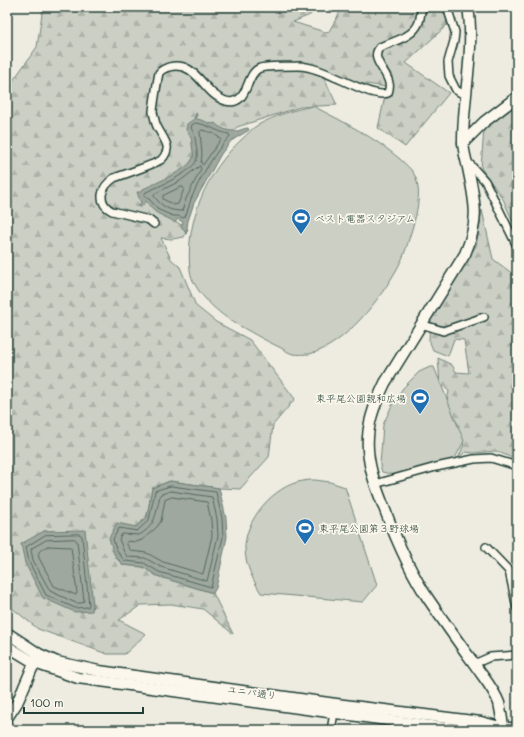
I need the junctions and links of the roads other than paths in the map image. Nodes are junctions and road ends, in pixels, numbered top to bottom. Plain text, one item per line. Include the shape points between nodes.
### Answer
1 (423, 7) edge
2 (447, 7) edge
3 (468, 7) edge
4 (466, 96) junction
5 (517, 97) edge
6 (463, 143) junction
7 (466, 160) junction
8 (154, 224) dead end
9 (517, 246) edge
10 (484, 317) dead end
11 (421, 324) junction
12 (517, 466) edge
13 (375, 484) junction
14 (486, 547) dead end
15 (509, 571) junction
16 (517, 573) edge
17 (517, 608) edge
18 (7, 633) edge
19 (7, 646) edge
20 (39, 654) junction
21 (517, 655) edge
22 (35, 663) junction
23 (474, 664) junction
24 (334, 713) junction
25 (7, 718) edge
26 (517, 728) edge
27 (505, 729) edge
28 (331, 730) edge
29 (460, 730) edge
30 (493, 730) edge

1 - 8 street via 414,30 377,50 377,61 389,83 388,93 383,95 370,92 325,72 298,66 260,68 254,73 244,94 232,102 215,95 194,71 171,66 164,69 159,74 153,112 168,150 162,160 114,178 103,188 102,194 107,208 112,211 149,220
2 - 4 street via 454,32 448,62 449,76 456,90
3 - 4 street via 470,20
4 - 6 street
5 - 6 street via 484,122
6 - 7 street
7 - 9 street via 485,181
7 - 11 street via 475,216 470,240 457,267
10 - 11 street via 443,331
11 - 13 street via 373,408 368,452
12 - 13 street via 491,458 474,459
13 - 23 street via 411,570
14 - 15 street
15 - 16 street
15 - 17 street
18 - 20 street, ユニバ通り
19 - 22 street, ユニバ通り
20 - 22 street
20 - 27 street, ユニバ通り via 57,662 99,671 481,722
21 - 23 street via 490,657
22 - 24 street, ユニバ通り via 78,678
22 - 25 street via 17,703
23 - 27 street via 498,702
24 - 28 street
24 - 29 street, ユニバ通り
26 - 27 street
27 - 30 street

